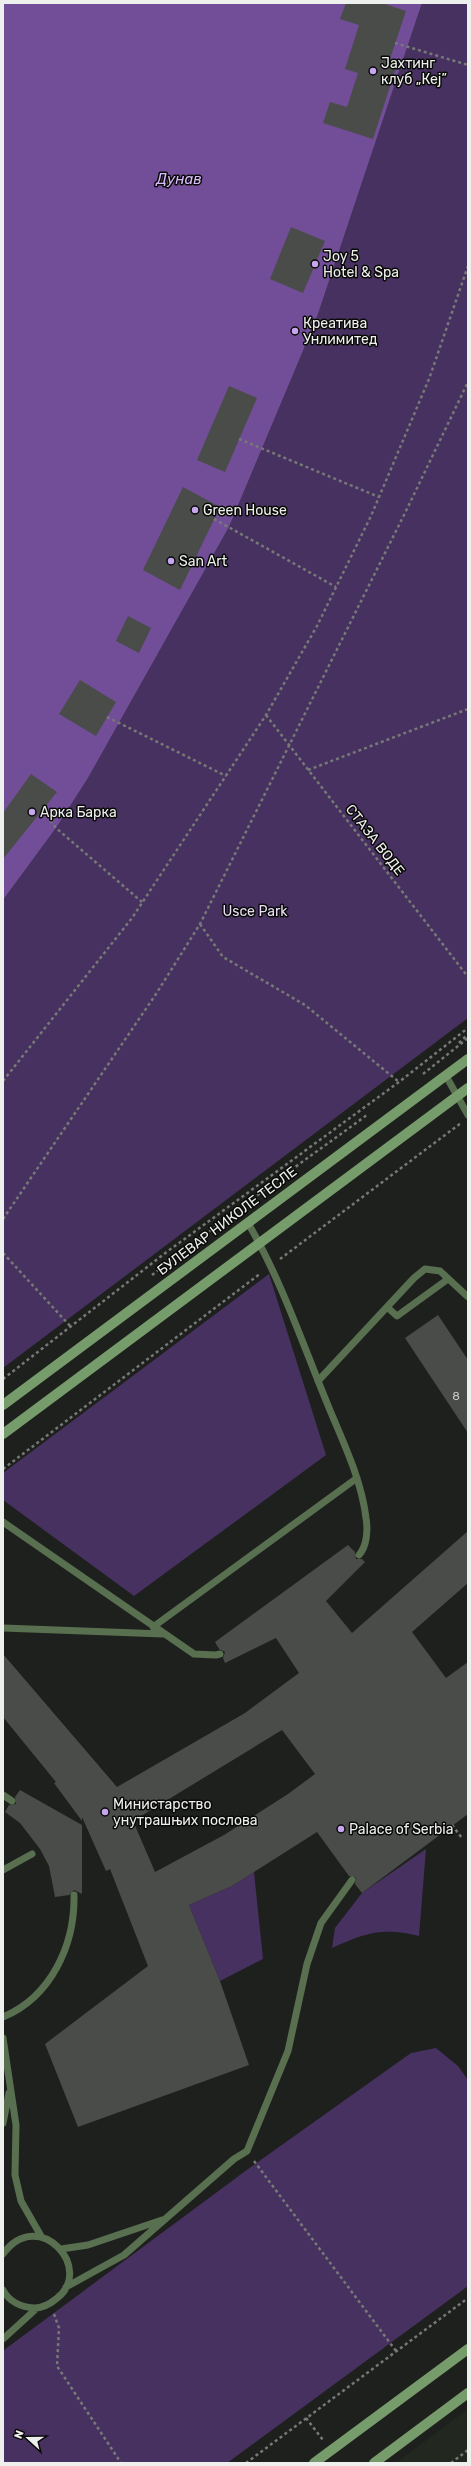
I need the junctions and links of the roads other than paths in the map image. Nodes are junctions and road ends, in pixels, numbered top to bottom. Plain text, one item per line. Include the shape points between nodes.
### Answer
1 (468, 1059) edge
2 (446, 1076) junction
3 (468, 1088) edge
4 (457, 1096) junction
5 (468, 1115) edge
6 (248, 1223) junction
7 (260, 1243) junction
8 (448, 1278) junction
9 (468, 1297) edge
10 (387, 1307) junction
11 (318, 1381) junction
12 (3, 1406) edge
13 (3, 1434) edge
14 (357, 1478) junction
15 (3, 1522) edge
16 (359, 1555) dead end
17 (153, 1627) junction
18 (3, 1628) edge
19 (163, 1634) junction
20 (220, 1654) dead end
21 (3, 1795) edge
22 (12, 1801) dead end
23 (32, 1854) dead end
24 (3, 1870) edge
25 (352, 1880) dead end
26 (74, 1895) dead end
27 (3, 2017) edge
28 (3, 2043) edge
29 (10, 2087) junction
30 (3, 2123) edge
31 (164, 2220) junction
32 (41, 2236) junction
33 (61, 2249) junction
34 (3, 2254) edge
35 (66, 2287) junction
36 (3, 2290) edge
37 (37, 2308) junction
38 (3, 2339) edge
39 (468, 2349) edge
40 (468, 2393) edge
41 (391, 2450) junction
42 (314, 2463) edge
43 (374, 2463) edge
44 (386, 2463) edge

1 - 2 main road, БУЛЕВАР НИКОЛЕ ТЕСЛЕ
2 - 4 lane
2 - 6 main road, БУЛЕВАР НИКОЛЕ ТЕСЛЕ
3 - 4 main road
4 - 5 lane
4 - 7 main road
6 - 7 lane
6 - 12 main road, БУЛЕВАР НИКОЛЕ ТЕСЛЕ
7 - 11 lane via 272,1265
7 - 13 main road
8 - 9 lane
8 - 10 lane via 397,1316
8 - 10 lane via 440,1271 425,1269
10 - 11 lane
11 - 14 lane
14 - 16 lane via 367,1533
14 - 17 lane
15 - 17 lane
17 - 19 lane
18 - 19 lane
19 - 20 lane via 194,1654
21 - 22 lane
23 - 24 lane
25 - 31 lane via 321,1923 307,1964 288,2051 247,2151
26 - 27 lane via 74,1916 69,1940 53,1975 24,2006
28 - 29 lane
29 - 30 lane
29 - 32 lane via 16,2125 15,2175 21,2200
31 - 33 lane via 88,2245
31 - 35 lane via 124,2255
32 - 33 lane
32 - 34 lane via 21,2238 9,2245
33 - 35 lane via 68,2261
35 - 37 lane via 60,2297
36 - 37 lane via 13,2302
37 - 38 lane
39 - 42 main road
40 - 41 main road
41 - 43 main road
41 - 44 main road

